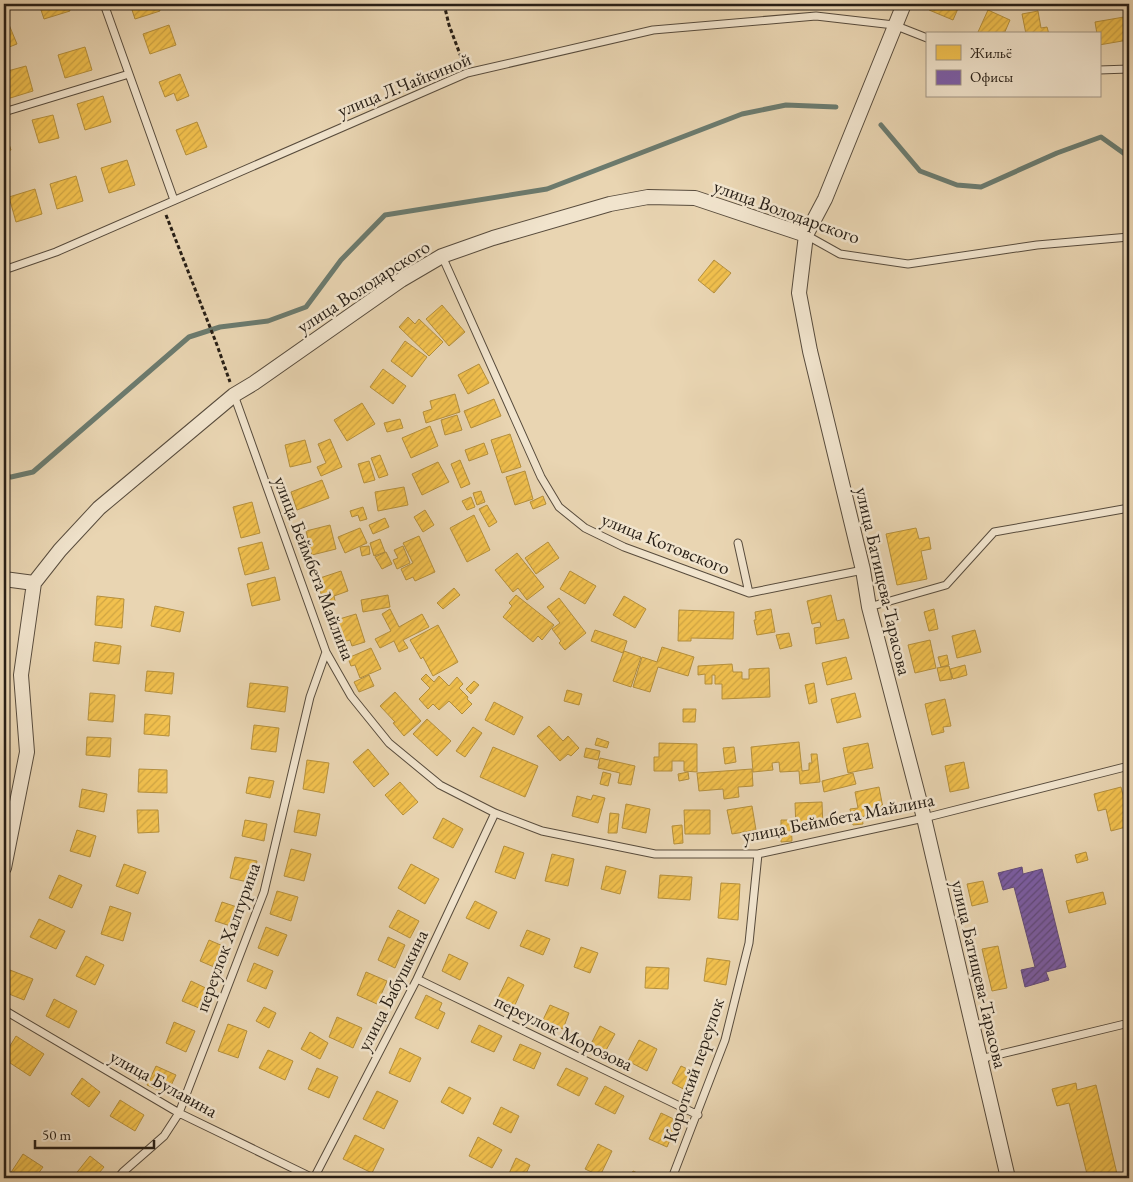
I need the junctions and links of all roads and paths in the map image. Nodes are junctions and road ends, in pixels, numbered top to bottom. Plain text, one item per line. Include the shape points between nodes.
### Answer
1 (104, 4) edge
2 (444, 4) edge
3 (904, 4) edge
4 (894, 25) junction
5 (926, 38) edge
6 (1129, 69) edge
7 (1100, 70) edge
8 (467, 73) junction
9 (128, 74) junction
10 (4, 112) edge
11 (174, 200) junction
12 (163, 205) junction
13 (806, 235) junction
14 (1129, 237) edge
15 (442, 256) junction
16 (4, 270) edge
17 (234, 395) junction
18 (1129, 508) edge
19 (738, 543) dead end
20 (862, 570) junction
21 (4, 579) edge
22 (34, 583) junction
23 (749, 593) junction
24 (869, 607) junction
25 (326, 652) junction
26 (1129, 766) edge
27 (495, 813) junction
28 (924, 818) junction
29 (758, 854) junction
30 (4, 868) edge
31 (417, 979) junction
32 (4, 1010) edge
33 (1129, 1023) edge
34 (980, 1059) junction
35 (179, 1113) junction
36 (698, 1115) junction
37 (118, 1178) edge
38 (314, 1178) edge
39 (672, 1178) edge
40 (1008, 1178) edge

1 - 9 lane
2 - 8 path
3 - 4 street, улица Батищева-Тарасова
4 - 5 lane, улица Л.Чайкиной
4 - 8 lane, улица Л.Чайкиной via 816,16 653,30
4 - 13 street, улица Батищева-Тарасова via 825,199
6 - 7 lane
8 - 11 lane, улица Л.Чайкиной
9 - 10 lane
9 - 11 lane
11 - 12 lane, улица Л.Чайкиной
12 - 16 lane, улица Л.Чайкиной via 56,252
12 - 17 path via 218,345
13 - 14 lane, улица Володарского via 840,254 908,264 1037,245
13 - 15 street, улица Володарского via 695,198 648,197 610,204
13 - 20 street, улица Батищева-Тарасова via 799,293
15 - 17 street, улица Володарского via 401,280
15 - 23 lane, улица Котовского via 541,477 559,507 585,528 624,547
17 - 22 street, улица Володарского via 99,508
17 - 25 lane, улица Беймбета Майлина
18 - 24 lane via 994,532 946,586
19 - 23 lane
20 - 23 lane, улица Котовского
20 - 24 street, улица Батищева-Тарасова
21 - 22 street
22 - 30 street via 21,675 27,752
24 - 28 street, улица Батищева-Тарасова
25 - 27 lane, улица Беймбета Майлина via 350,696 390,743 440,785
25 - 35 lane, переулок Халтурина via 310,697 264,892
26 - 28 lane, улица Беймбета Майлина
27 - 29 lane, улица Беймбета Майлина via 542,831 655,854
27 - 31 lane, улица Бабушкина
28 - 29 lane, улица Беймбета Майлина
28 - 34 street, улица Батищева-Тарасова
29 - 36 lane, Короткий переулок via 749,943 725,1040
31 - 36 lane, переулок Морозова
31 - 38 lane, улица Бабушкина
32 - 35 lane, улица Булавина
33 - 34 lane
34 - 40 street, улица Батищева-Тарасова
35 - 37 lane, переулок Халтурина via 164,1136
35 - 38 lane, улица Булавина
36 - 39 lane, Короткий переулок

